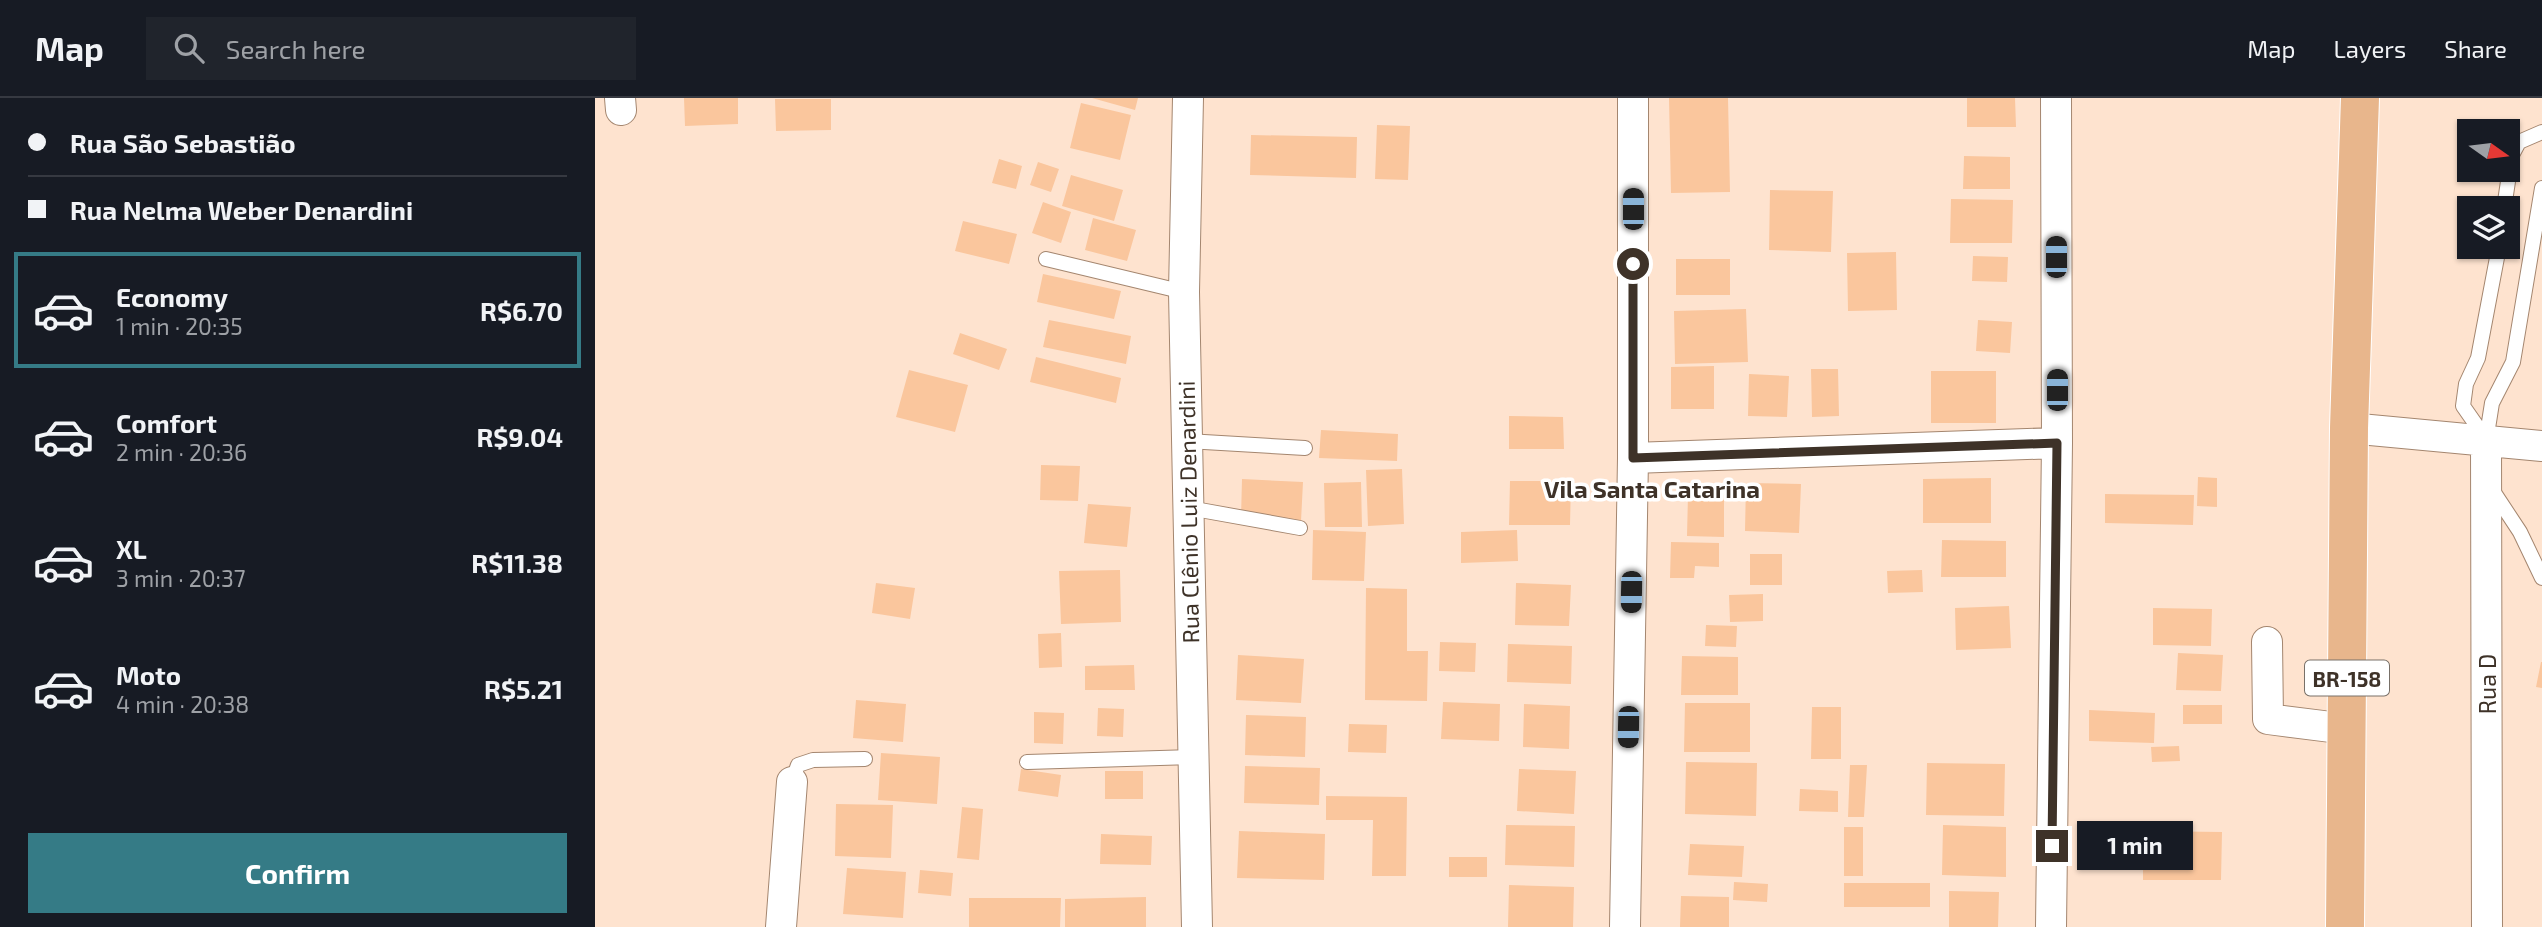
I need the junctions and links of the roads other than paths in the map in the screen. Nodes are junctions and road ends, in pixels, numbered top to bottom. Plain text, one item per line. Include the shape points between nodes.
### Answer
1 (1188, 98) edge
2 (1633, 98) edge
3 (2056, 98) edge
4 (2360, 98) edge
5 (2542, 132) edge
6 (2542, 188) edge
7 (2506, 196) edge
8 (1046, 259) dead end
9 (2496, 259) edge
10 (1184, 292) junction
11 (2349, 428) junction
12 (2486, 440) junction
13 (1187, 441) junction
14 (2057, 443) junction
15 (2542, 446) edge
16 (1305, 448) dead end
17 (1633, 458) junction
18 (2487, 481) junction
19 (1188, 508) junction
20 (1300, 528) dead end
21 (2542, 578) edge
22 (2267, 642) dead end
23 (2347, 729) junction
24 (1193, 757) junction
25 (865, 759) dead end
26 (1027, 762) dead end
27 (792, 782) joint
28 (781, 927) edge
29 (1197, 927) edge
30 (1625, 927) edge
31 (2051, 927) edge
32 (2345, 927) edge
33 (2487, 927) edge

1 - 10 street, Rua Clênio Luiz Denardini
2 - 17 street
3 - 14 street
4 - 11 highway, BR-158
5 - 7 lane via 2519,142 2512,155
6 - 12 lane via 2513,362 2492,403
8 - 10 lane
9 - 12 lane via 2478,358 2466,384 2463,406
10 - 13 street, Rua Clênio Luiz Denardini
11 - 12 street
11 - 23 highway, BR-158
12 - 15 street
12 - 18 street, Rua D
13 - 16 lane
13 - 19 street, Rua Clênio Luiz Denardini
14 - 17 street
14 - 31 street
17 - 30 street
18 - 21 lane via 2520,532
18 - 33 street, Rua D
19 - 20 lane
19 - 24 street, Rua Clênio Luiz Denardini
22 - 23 street via 2267,719
23 - 32 highway, BR-158
24 - 26 lane
24 - 29 street, Rua Clênio Luiz Denardini
25 - 27 lane via 813,760 798,765
27 - 28 street

